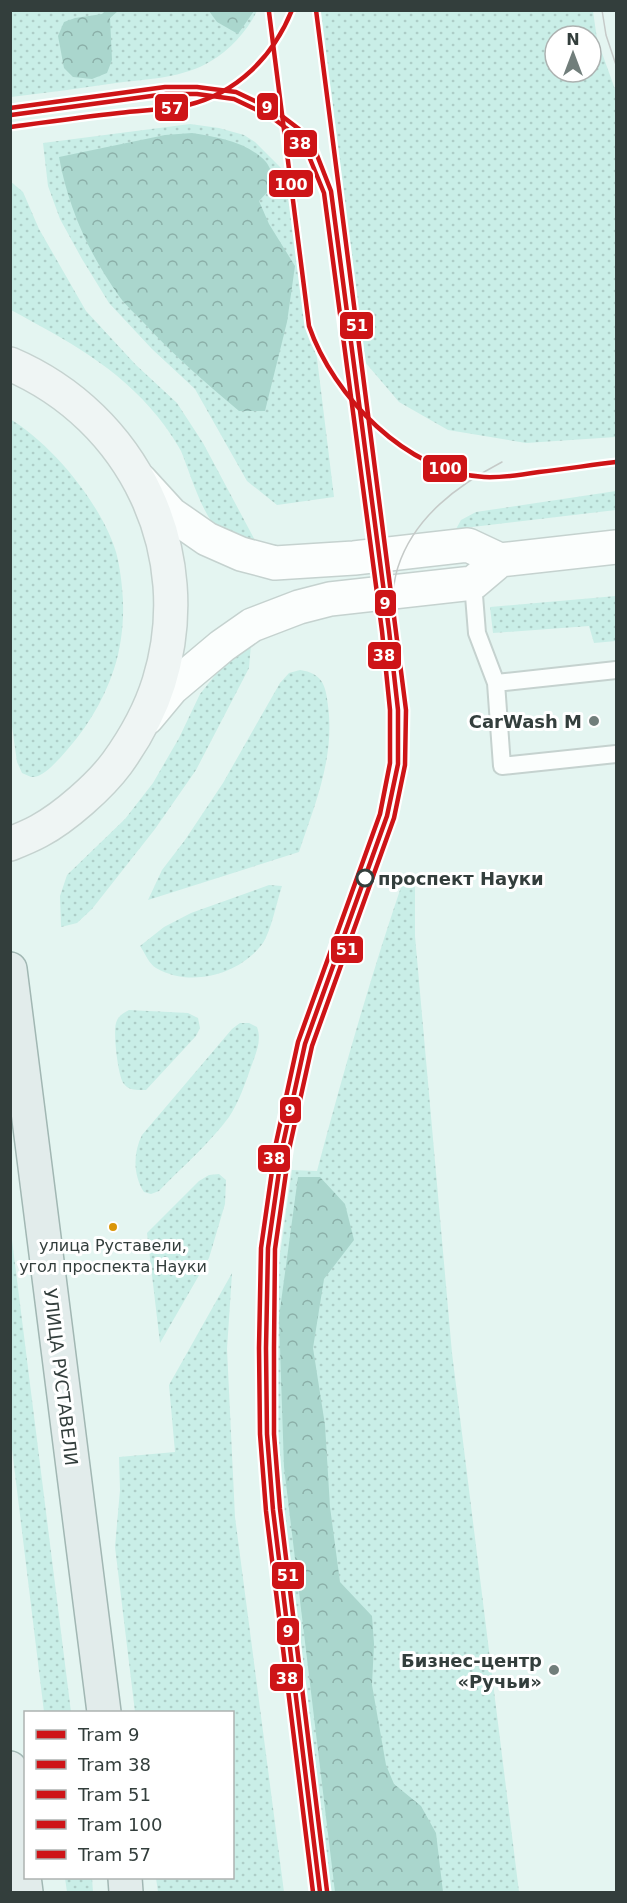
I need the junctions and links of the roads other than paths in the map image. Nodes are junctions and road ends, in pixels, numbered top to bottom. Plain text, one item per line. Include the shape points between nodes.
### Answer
1 (10, 364) edge
2 (139, 479) junction
3 (616, 547) edge
4 (500, 560) junction
5 (473, 583) junction
6 (616, 670) edge
7 (496, 683) junction
8 (143, 722) junction
9 (616, 754) edge
10 (10, 844) edge
11 (10, 969) edge
12 (104, 1711) edge
13 (10, 1768) edge
14 (24, 1877) edge

1 - 2 main road via 52,385 78,404 101,426
2 - 4 street via 171,514 207,539 241,554 276,562 468,545
2 - 8 main road via 156,517 167,558 171,600 166,653
3 - 4 street
4 - 5 street
5 - 7 lane via 477,633
5 - 8 street via 330,599 261,621 193,669
6 - 7 lane
7 - 9 lane via 502,766
8 - 10 main road via 116,764 82,801 41,831
11 - 12 main road, УЛИЦА РУСТАВЕЛИ
13 - 14 main road

